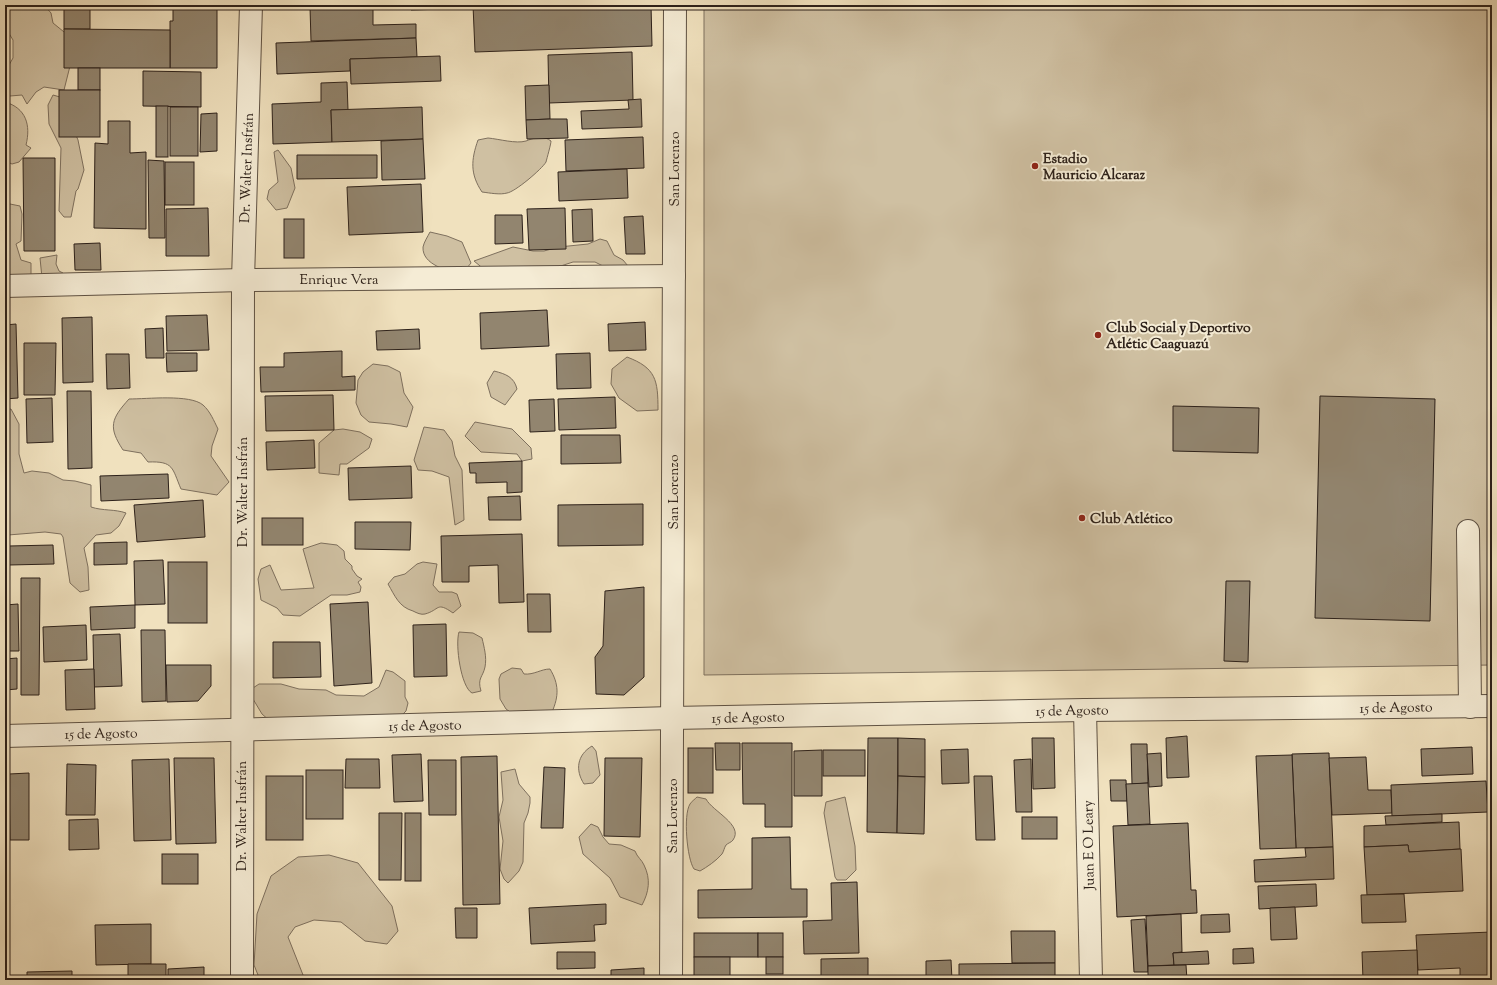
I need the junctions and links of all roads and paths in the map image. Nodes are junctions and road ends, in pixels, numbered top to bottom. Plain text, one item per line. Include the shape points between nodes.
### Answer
1 (251, 5) edge
2 (675, 5) edge
3 (674, 276) junction
4 (243, 280) junction
5 (5, 286) edge
6 (1468, 531) dead end
7 (1492, 706) edge
8 (1470, 707) junction
9 (1085, 710) junction
10 (672, 718) junction
11 (241, 730) junction
12 (5, 736) edge
13 (242, 980) edge
14 (671, 980) edge
15 (1091, 980) edge

1 - 4 street, Dr. Walter Insfrán
2 - 3 street, San Lorenzo
3 - 4 street, Enrique Vera
3 - 10 street, San Lorenzo
4 - 5 street, Enrique Vera
4 - 11 street, Dr. Walter Insfrán
6 - 8 street
7 - 8 street, 15 de Agosto
8 - 9 street, 15 de Agosto
9 - 10 street, 15 de Agosto
9 - 15 street, Juan E O Leary
10 - 11 street, 15 de Agosto
10 - 14 street, San Lorenzo
11 - 12 street, 15 de Agosto
11 - 13 street, Dr. Walter Insfrán

